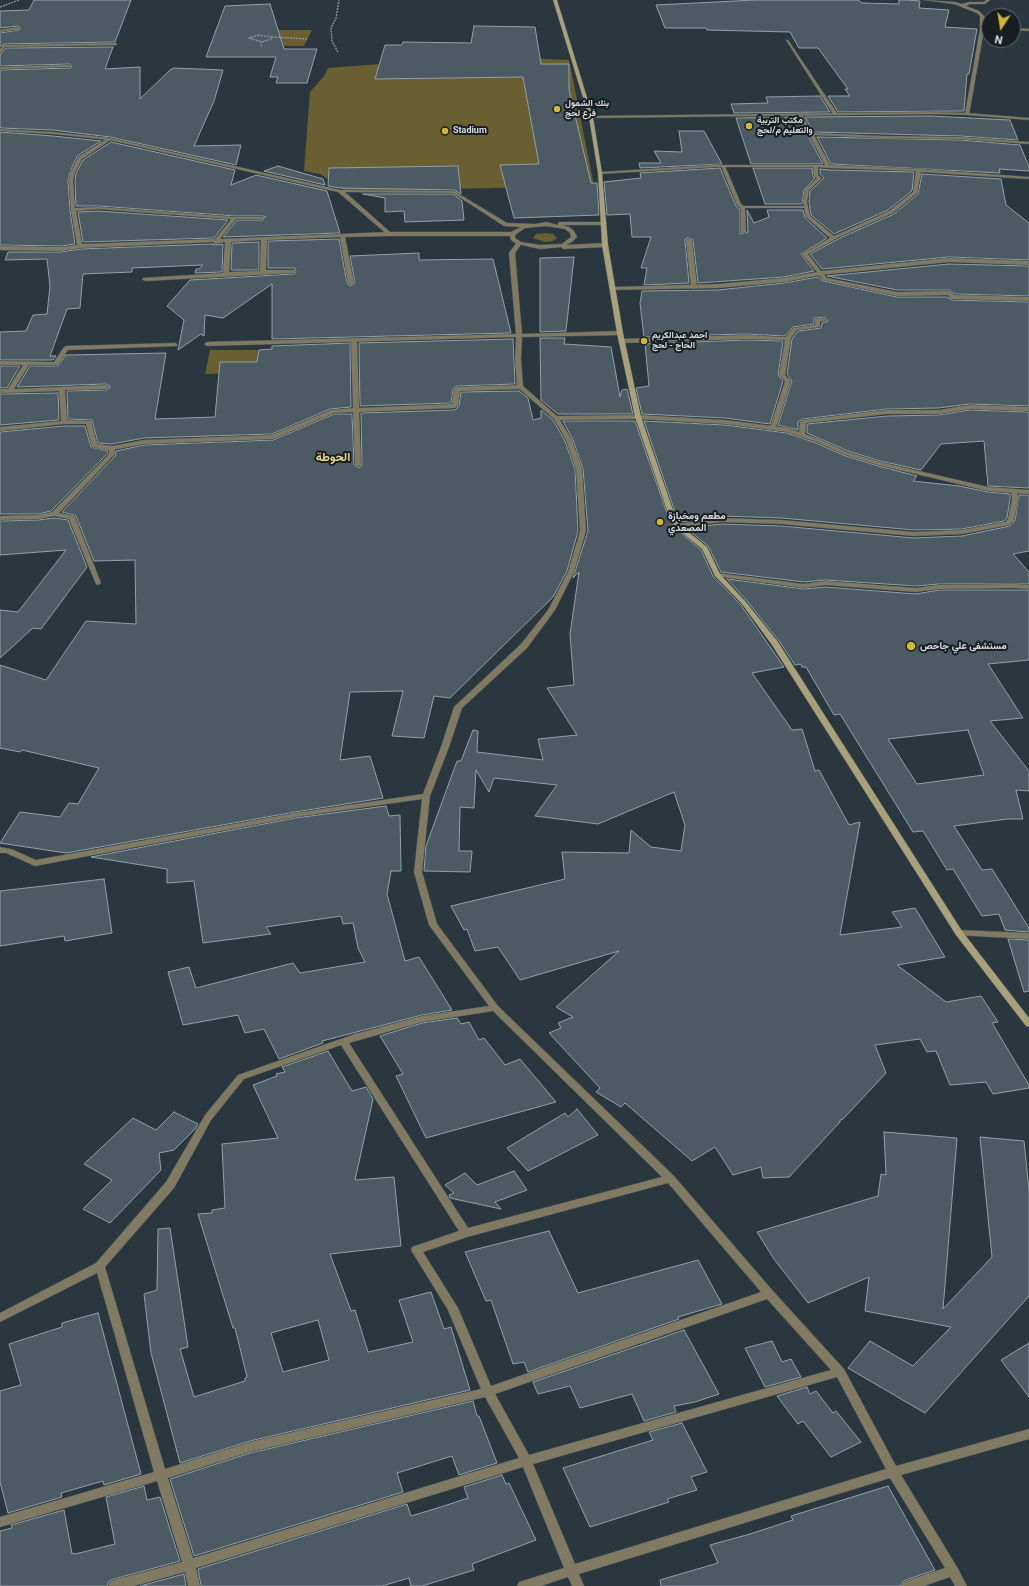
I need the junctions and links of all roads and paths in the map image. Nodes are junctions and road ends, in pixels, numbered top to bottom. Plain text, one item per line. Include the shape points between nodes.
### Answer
1 (19, 0) edge
2 (339, 0) edge
3 (555, 0) edge
4 (925, 0) edge
5 (988, 0) edge
6 (962, 6) junction
7 (0, 8) edge
8 (981, 16) edge
9 (18, 28) dead end
10 (0, 31) edge
11 (981, 35) edge
12 (272, 37) junction
13 (308, 39) dead end
14 (787, 41) dead end
15 (262, 42) junction
16 (116, 44) dead end
17 (2, 46) edge
18 (261, 46) dead end
19 (338, 52) dead end
20 (0, 53) edge
21 (69, 66) dead end
22 (0, 68) edge
23 (835, 113) junction
24 (800, 114) junction
25 (967, 114) junction
26 (591, 117) junction
27 (1029, 119) edge
28 (0, 130) edge
29 (812, 134) junction
30 (110, 139) junction
31 (1029, 142) edge
32 (723, 166) junction
33 (815, 166) junction
34 (829, 166) junction
35 (919, 170) junction
36 (600, 172) junction
37 (1029, 178) edge
38 (340, 191) junction
39 (742, 207) junction
40 (806, 207) junction
41 (73, 210) junction
42 (235, 218) junction
43 (263, 218) dead end
44 (604, 223) junction
45 (534, 224) junction
46 (546, 224) junction
47 (743, 232) dead end
48 (389, 234) junction
49 (512, 234) junction
50 (342, 236) junction
51 (834, 238) junction
52 (264, 240) junction
53 (689, 240) dead end
54 (228, 241) junction
55 (215, 242) junction
56 (519, 243) junction
57 (605, 245) junction
58 (80, 246) junction
59 (552, 247) junction
60 (0, 248) edge
61 (1029, 263) edge
62 (293, 271) dead end
63 (263, 272) junction
64 (226, 274) junction
65 (820, 274) junction
66 (145, 279) dead end
67 (351, 283) dead end
68 (694, 287) junction
69 (613, 289) junction
70 (1029, 299) edge
71 (824, 320) dead end
72 (620, 333) junction
73 (519, 336) junction
74 (788, 338) junction
75 (354, 340) junction
76 (622, 341) junction
77 (207, 344) dead end
78 (175, 345) dead end
79 (0, 363) edge
80 (27, 364) junction
81 (520, 386) junction
82 (106, 387) dead end
83 (62, 388) junction
84 (10, 391) junction
85 (0, 392) edge
86 (1029, 409) edge
87 (356, 410) junction
88 (638, 417) junction
89 (556, 418) junction
90 (64, 422) junction
91 (773, 428) junction
92 (0, 429) edge
93 (802, 435) junction
94 (112, 448) junction
95 (358, 465) dead end
96 (1014, 491) junction
97 (1029, 492) edge
98 (54, 514) junction
99 (0, 518) edge
100 (677, 526) junction
101 (717, 575) junction
102 (98, 583) dead end
103 (1029, 587) edge
104 (426, 796) junction
105 (0, 850) edge
106 (959, 933) junction
107 (1029, 936) edge
108 (496, 1008) junction
109 (1029, 1024) edge
110 (343, 1041) junction
111 (670, 1179) junction
112 (466, 1233) junction
113 (100, 1266) junction
114 (769, 1294) junction
115 (0, 1318) edge
116 (840, 1372) junction
117 (488, 1392) junction
118 (1029, 1434) edge
119 (526, 1461) junction
120 (893, 1472) junction
121 (161, 1475) junction
122 (0, 1522) edge
123 (189, 1565) junction
124 (573, 1571) junction
125 (953, 1571) junction
126 (114, 1586) edge
127 (194, 1586) edge
128 (523, 1586) edge
129 (578, 1586) edge
130 (907, 1586) edge
131 (961, 1586) edge

1 - 7 path
2 - 19 path via 336,18 331,28 332,41
3 - 26 main road
4 - 6 street via 950,2
5 - 6 street via 984,3 969,3
6 - 8 street
9 - 10 street
11 - 25 street
12 - 13 path
12 - 15 path
12 - 15 path via 258,35 249,38
14 - 23 street
15 - 18 path
16 - 17 street
17 - 20 street
21 - 22 street
23 - 24 street
23 - 25 street
24 - 26 street
24 - 29 street
25 - 27 street
26 - 36 main road
28 - 30 street
29 - 31 street
29 - 34 street
30 - 38 street
30 - 41 street via 80,158 71,181
32 - 33 street
32 - 36 street
32 - 39 street
33 - 34 street
33 - 40 street via 816,176 820,178 807,190
34 - 35 street
35 - 37 street
35 - 51 street via 915,193 891,212
36 - 44 main road
38 - 45 street via 454,192 506,225
38 - 48 street
39 - 40 street
39 - 47 street
40 - 51 street via 808,217
41 - 42 street via 98,208
41 - 58 street
42 - 43 street
42 - 55 street
44 - 46 street
44 - 57 main road
45 - 46 street
45 - 49 street via 524,226
46 - 59 street via 567,228 574,237 563,245
48 - 49 street
48 - 50 street
49 - 56 street via 513,239
50 - 52 street
50 - 67 street
51 - 65 street via 805,254
52 - 54 street
52 - 63 street
53 - 68 street
54 - 55 street
54 - 64 street
55 - 58 street
56 - 59 street
56 - 73 street via 512,253
57 - 59 street
57 - 69 main road
58 - 60 street via 61,249
61 - 65 street via 949,260
62 - 63 street
63 - 64 street
64 - 66 street
65 - 68 street via 784,280
65 - 70 street via 825,279 897,294 950,293 952,297
68 - 69 street
69 - 72 main road
71 - 74 street via 817,320 818,326 795,329
72 - 73 street
72 - 76 main road
73 - 75 street
73 - 81 street
74 - 76 street
74 - 91 street via 782,375 788,381
75 - 77 street
75 - 87 street
76 - 88 main road
78 - 80 street via 66,348 56,364
79 - 80 street
80 - 84 street
81 - 87 street via 457,389 455,406
81 - 89 street
82 - 83 street
83 - 84 street
83 - 90 street
84 - 85 street
86 - 93 street via 969,407 939,412 886,412 803,422
87 - 94 street via 332,411 273,437 144,442
87 - 95 street
88 - 89 street
88 - 91 street via 725,422
88 - 100 main road
89 - 104 street via 569,440 579,469 583,531 571,572 551,610 524,646 458,706
90 - 92 street
90 - 94 street via 89,422 94,446
91 - 93 street
93 - 96 street via 845,453 878,463 988,489
94 - 98 street via 112,454
96 - 97 street
96 - 100 street via 1011,520 1006,524 962,532 914,534 781,522 721,520
98 - 99 street
98 - 102 street via 72,517
100 - 101 main road via 705,548
101 - 103 street via 804,586 825,583 916,590 939,587
101 - 106 main road via 744,603 775,644
104 - 105 street via 295,815 35,863
104 - 108 street via 418,872 433,925
106 - 107 street
106 - 109 main road
108 - 110 street via 422,1019
108 - 111 street
110 - 112 street
110 - 113 street via 241,1077 208,1118 170,1185
111 - 112 street
111 - 114 street
112 - 117 street via 416,1250 453,1308
113 - 115 street
113 - 121 street
114 - 116 street
114 - 117 street
116 - 119 street
116 - 120 street
117 - 119 street
117 - 121 street via 250,1447
118 - 120 street
119 - 123 street
119 - 124 street
120 - 124 street
120 - 125 street
121 - 122 street
121 - 123 street
123 - 126 street
123 - 127 street
124 - 128 street
124 - 129 street
125 - 130 street
125 - 131 street

